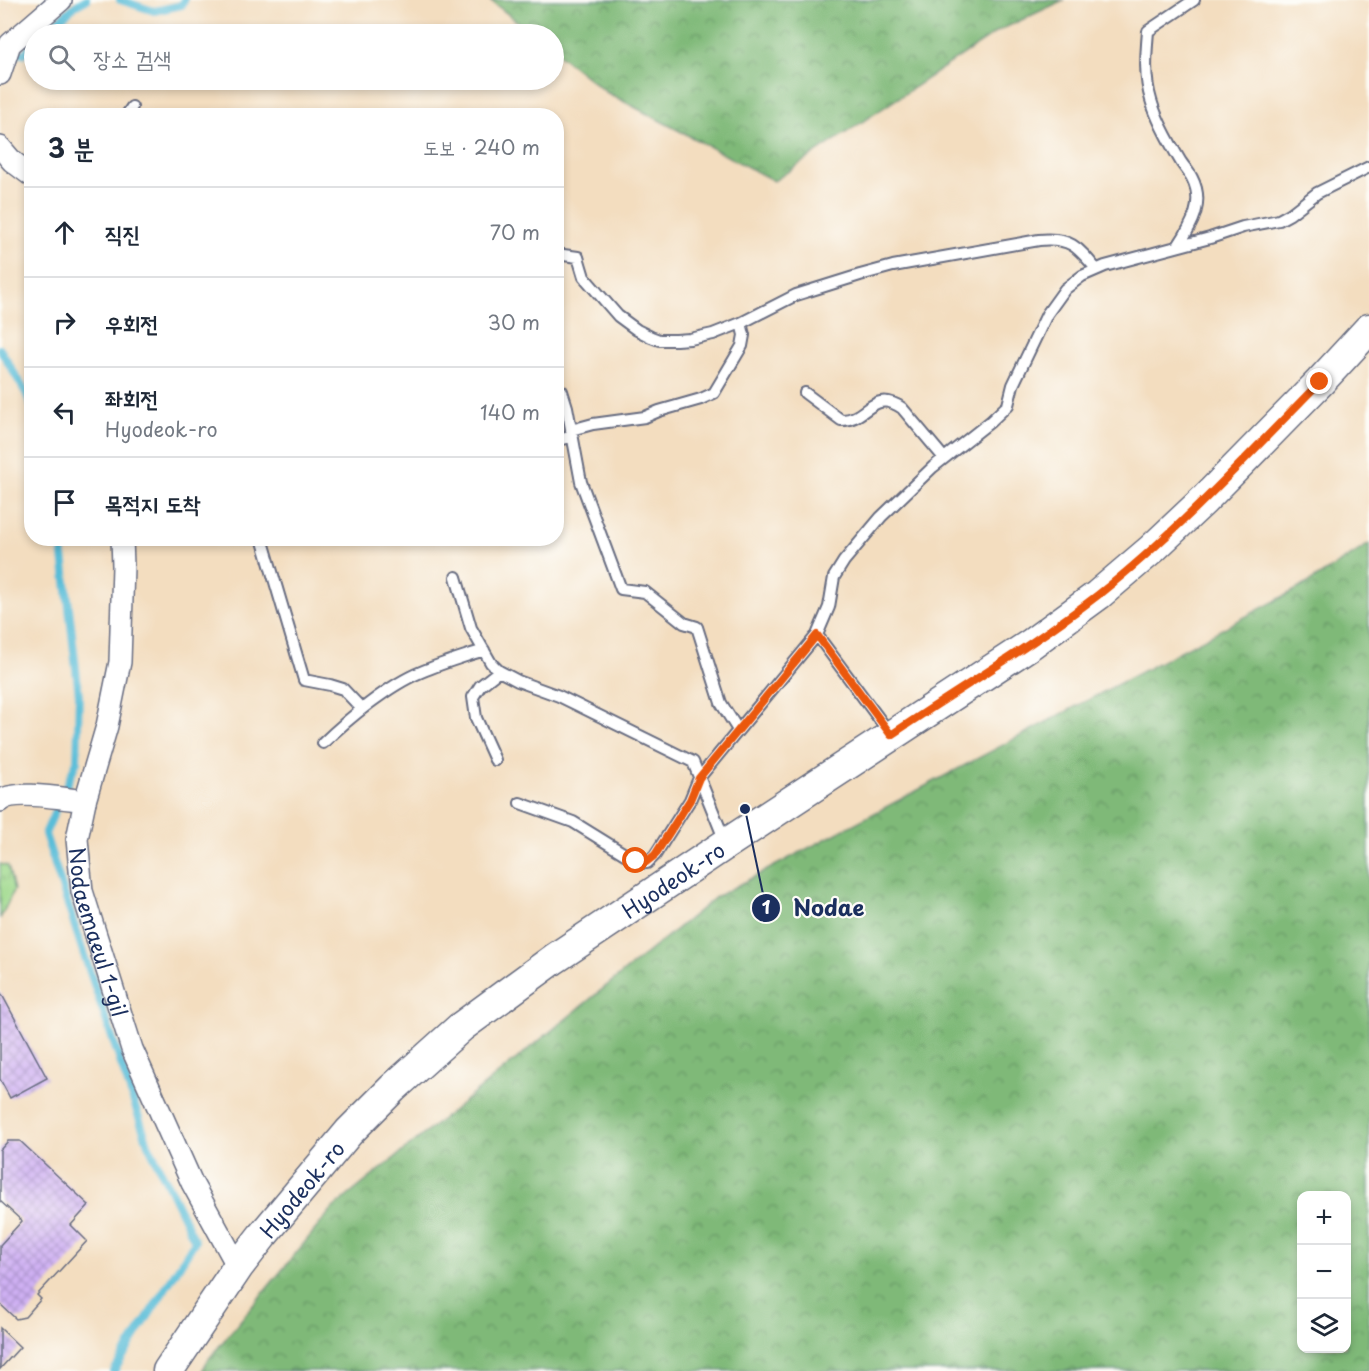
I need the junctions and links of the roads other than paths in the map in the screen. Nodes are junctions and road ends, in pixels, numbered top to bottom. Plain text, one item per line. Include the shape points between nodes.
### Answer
1 (61, 0) edge
2 (1194, 0) edge
3 (33, 24) edge
4 (24, 32) edge
5 (1, 72) edge
6 (0, 147) edge
7 (1369, 167) edge
8 (24, 170) edge
9 (1178, 246) junction
10 (564, 255) edge
11 (1096, 269) junction
12 (741, 323) junction
13 (1369, 329) edge
14 (805, 393) dead end
15 (564, 397) edge
16 (572, 434) junction
17 (564, 437) edge
18 (944, 458) junction
19 (122, 546) edge
20 (263, 546) edge
21 (456, 577) dead end
22 (817, 635) junction
23 (484, 650) junction
24 (499, 671) junction
25 (362, 709) junction
26 (738, 730) junction
27 (891, 735) junction
28 (323, 742) dead end
29 (495, 760) dead end
30 (699, 778) junction
31 (75, 800) junction
32 (0, 801) edge
33 (520, 803) dead end
34 (726, 843) junction
35 (238, 1268) junction
36 (168, 1371) edge

1 - 3 street
2 - 9 lane via 1148,31 1146,46 1151,101 1197,191 1195,216
4 - 5 street via 10,44
6 - 8 street
7 - 9 lane via 1317,193 1279,220
9 - 11 lane
10 - 12 lane via 578,257 584,278 594,290 618,316 651,337 690,339
11 - 12 lane via 1076,247 1060,240 1039,240 892,266 796,295
11 - 18 lane via 1065,289 1047,314 1008,405
12 - 16 lane via 742,345 714,393 645,417 593,424
13 - 27 main road, Hyodeok-ro via 1204,500 1098,595 1031,644
14 - 18 lane via 841,420 880,401 895,403
15 - 16 lane
16 - 17 lane
16 - 26 lane via 581,482 621,589 645,592 684,624 697,627 721,703
18 - 22 lane via 881,517 844,561 834,577 829,607
19 - 31 street, Nodaemaeul 1-gil via 120,662 107,726
20 - 25 lane via 304,680 343,689
21 - 23 lane via 471,628
22 - 26 lane
22 - 27 lane
23 - 24 lane
23 - 25 lane via 420,672
24 - 29 lane via 473,697 476,718
24 - 30 lane via 693,762
25 - 28 lane
26 - 30 lane
27 - 34 main road, Hyodeok-ro
30 - 33 lane via 690,800 655,855 646,862 636,861 573,822
30 - 34 lane
31 - 32 street via 21,795
31 - 35 street, Nodaemaeul 1-gil via 82,891 132,1049 192,1182
34 - 35 main road, Hyodeok-ro via 461,1027 349,1132
35 - 36 main road, Hyodeok-ro

